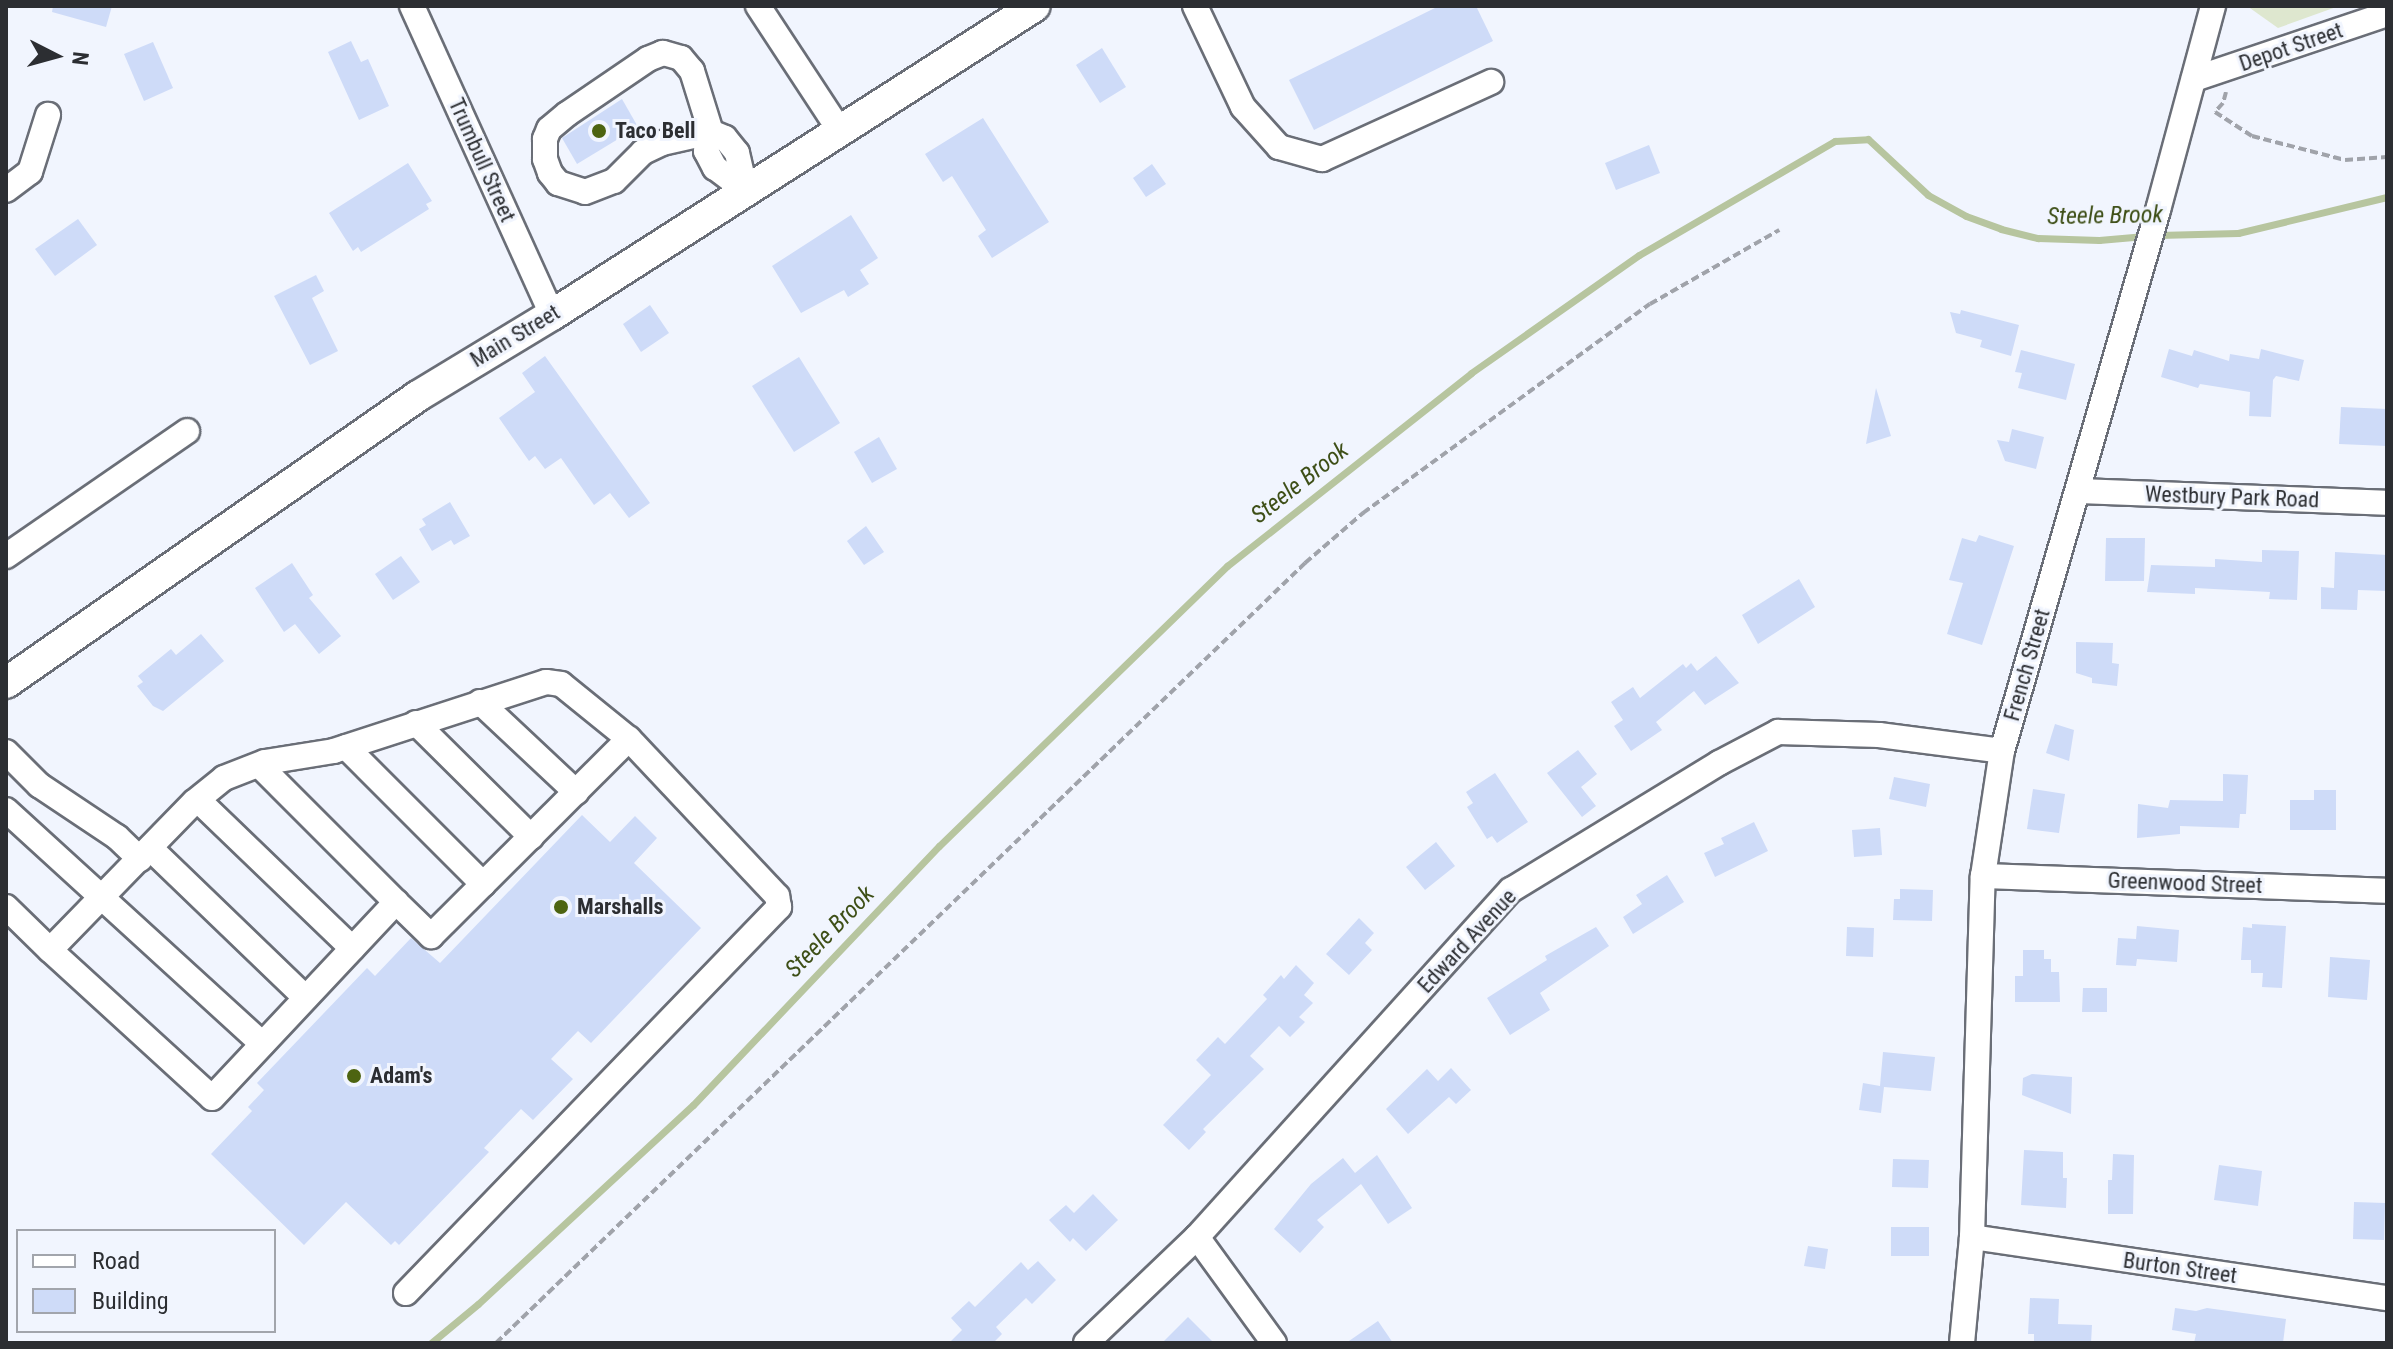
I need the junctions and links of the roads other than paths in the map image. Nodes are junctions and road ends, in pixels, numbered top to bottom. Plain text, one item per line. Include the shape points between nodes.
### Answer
1 (412, 6) edge
2 (758, 6) edge
3 (1035, 6) edge
4 (1195, 6) edge
5 (2213, 6) edge
6 (2387, 14) edge
7 (2194, 79) junction
8 (1491, 82) dead end
9 (48, 115) dead end
10 (840, 131) junction
11 (711, 132) junction
12 (6, 190) edge
13 (746, 191) junction
14 (552, 315) junction
15 (187, 431) dead end
16 (2078, 491) junction
17 (2387, 503) edge
18 (6, 556) edge
19 (6, 683) edge
20 (480, 702) junction
21 (416, 723) junction
22 (629, 739) junction
23 (346, 747) junction
24 (2002, 751) junction
25 (6, 752) edge
26 (259, 765) junction
27 (576, 792) junction
28 (198, 800) junction
29 (6, 810) edge
30 (531, 837) junction
31 (145, 854) junction
32 (1983, 876) junction
33 (483, 884) junction
34 (2387, 891) edge
35 (103, 897) junction
36 (396, 902) junction
37 (6, 907) edge
38 (352, 948) junction
39 (50, 950) junction
40 (306, 998) junction
41 (262, 1044) junction
42 (1197, 1237) junction
43 (1972, 1237) junction
44 (406, 1293) dead end
45 (2387, 1298) edge
46 (1086, 1343) edge
47 (1274, 1343) edge
48 (1962, 1343) edge

1 - 14 street, Trumbull Street
2 - 10 street
3 - 10 main road, Main Street
4 - 8 street via 1243,107 1279,147 1322,159
5 - 7 street, French Street
6 - 7 street, Depot Street
7 - 16 street, French Street
9 - 12 street via 30,172
10 - 13 main road, Main Street
11 - 11 street via 692,71 681,58 663,53 600,90 549,129 545,159 558,183 585,192 614,181 643,152
11 - 13 street via 706,151 715,168
13 - 14 main road, Main Street
14 - 19 main road, Main Street via 332,452
15 - 18 street
16 - 17 street, Westbury Park Road
16 - 24 street, French Street
20 - 21 street
20 - 22 street via 546,682 561,684
20 - 27 street
21 - 23 street
21 - 30 street
22 - 27 street
22 - 44 street via 777,896 779,907
23 - 26 street
23 - 33 street
24 - 32 street, French Street
24 - 42 street, Edward Avenue via 1879,735 1778,732 1719,763 1511,890
25 - 31 street via 39,785
26 - 28 street via 224,778
26 - 36 street
27 - 30 street
28 - 31 street
28 - 38 street
29 - 35 street
30 - 33 street
31 - 35 street
31 - 40 street
32 - 34 street, Greenwood Street
32 - 43 street, French Street
33 - 36 street via 431,936
35 - 39 street
35 - 41 street
36 - 38 street
37 - 39 street
38 - 40 street
39 - 41 street via 212,1098
40 - 41 street
42 - 46 street, Edward Avenue
42 - 47 street
43 - 45 street, Burton Street
43 - 48 street, French Street

